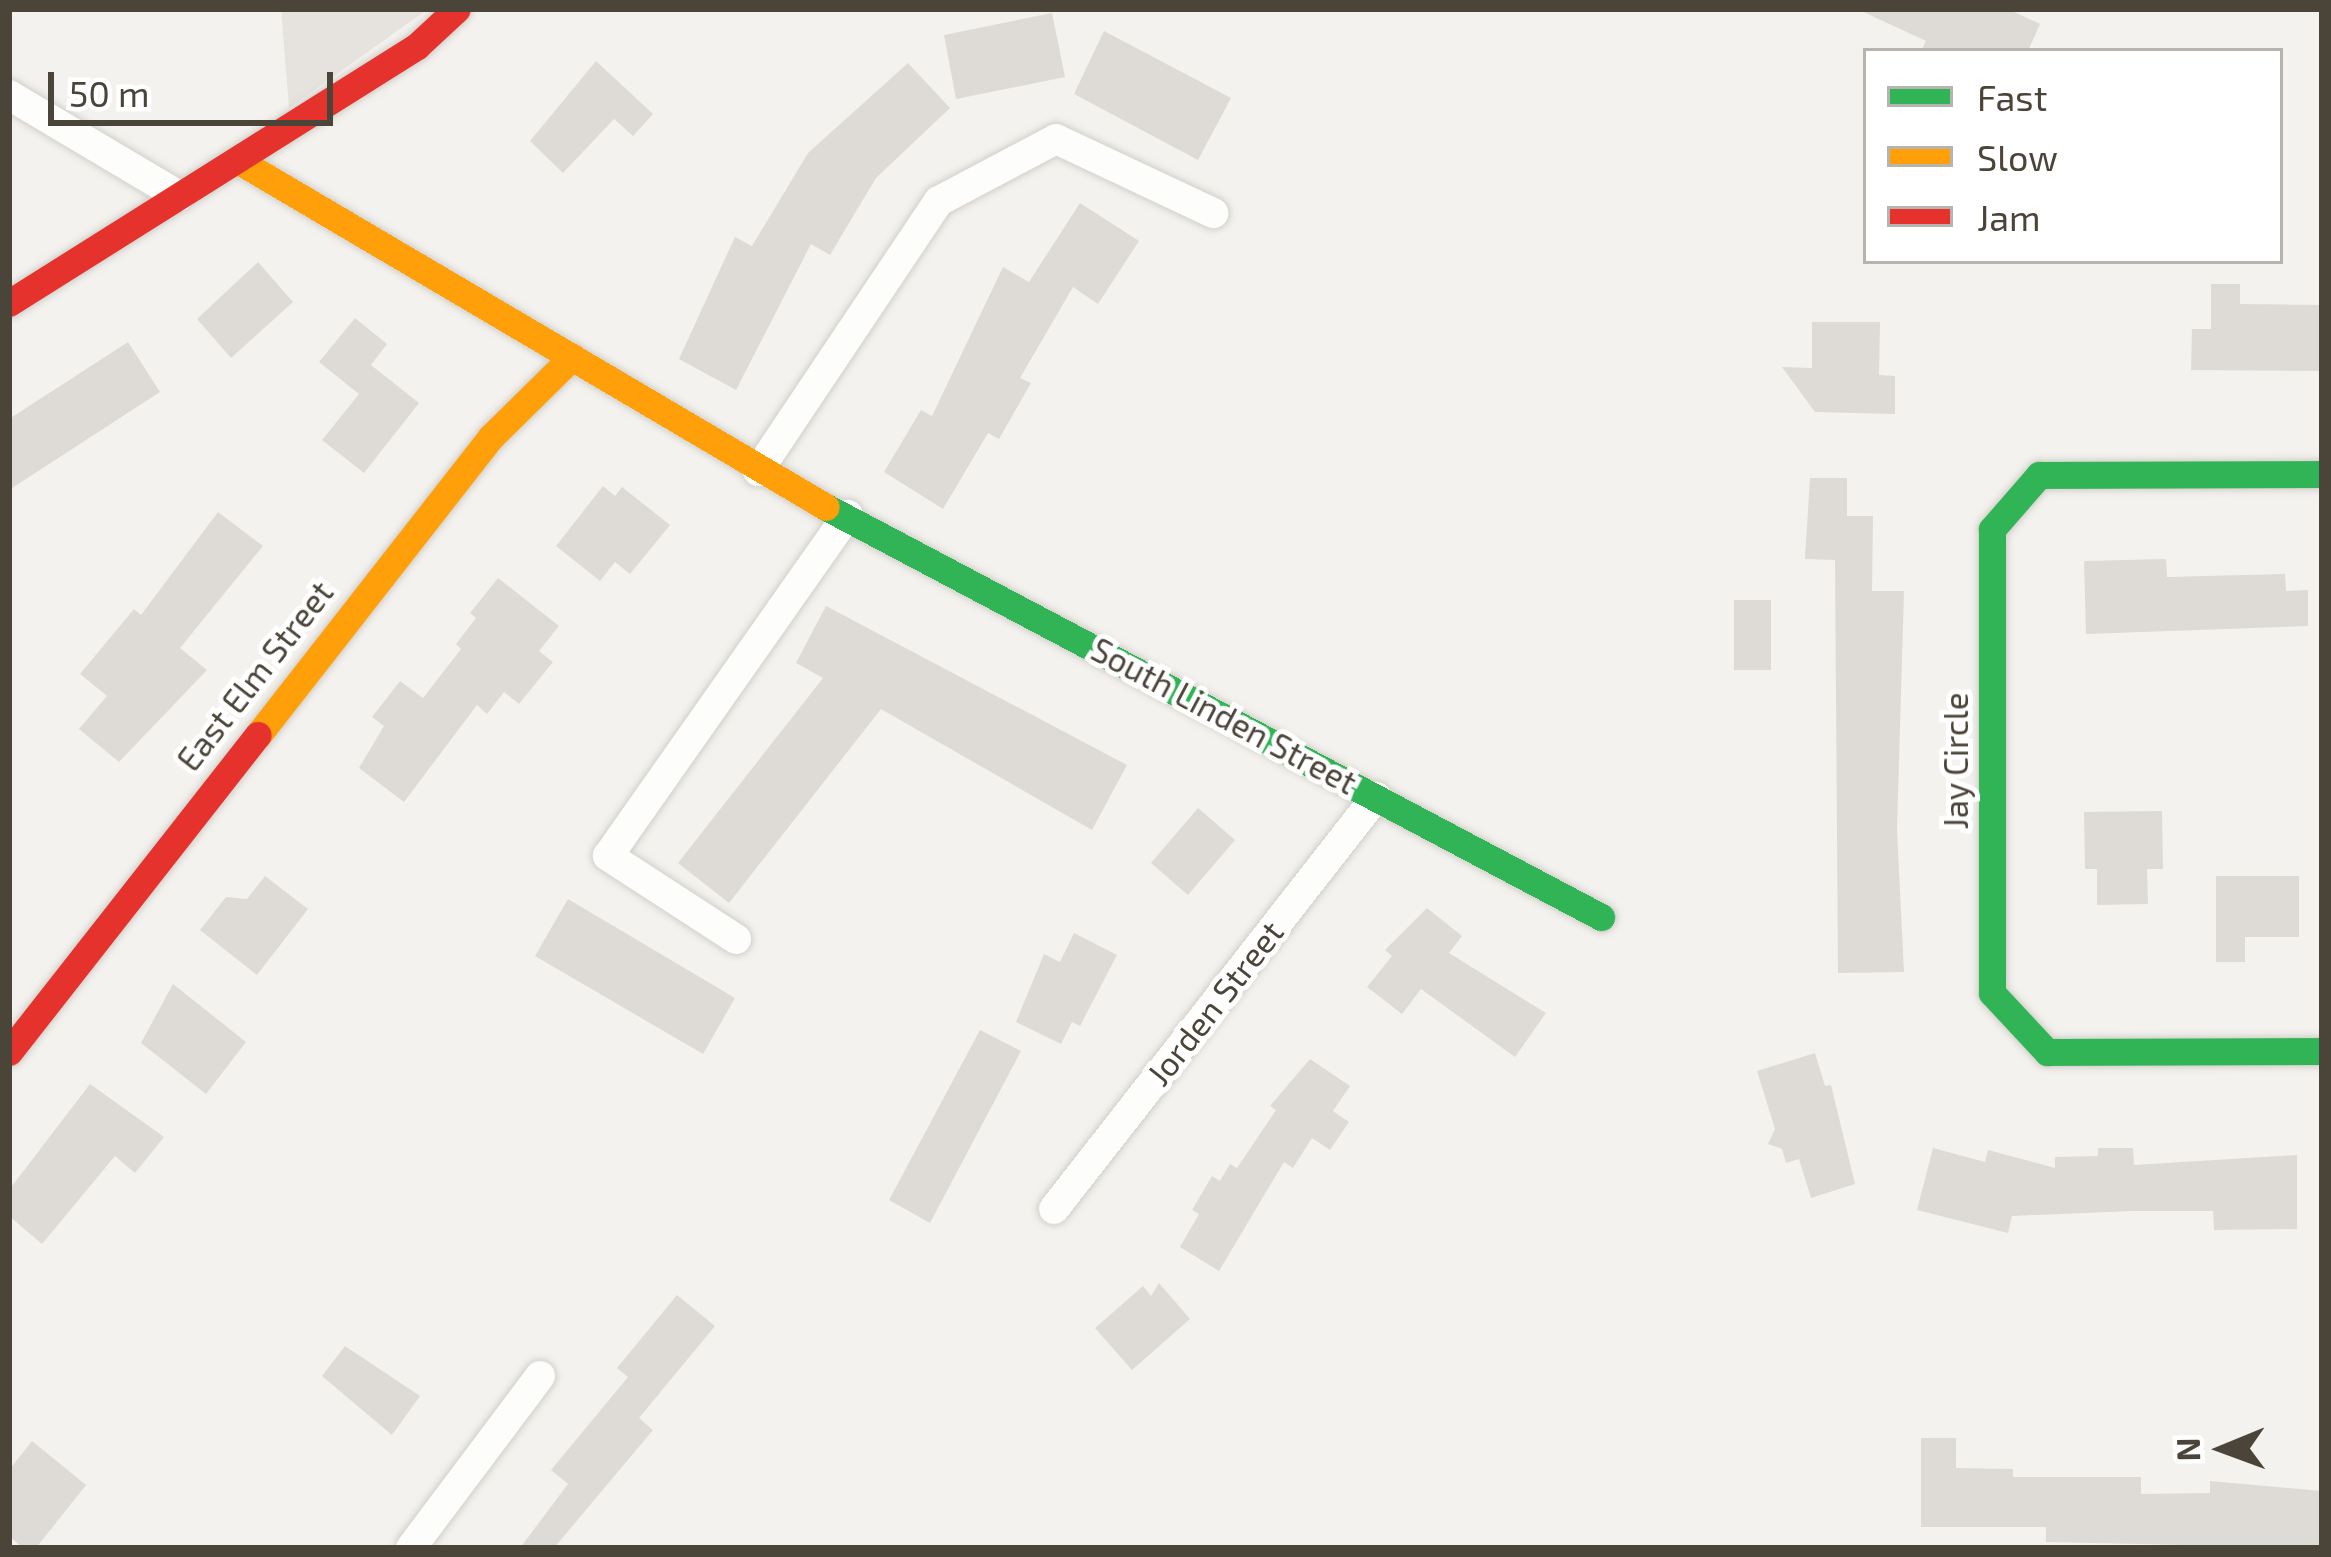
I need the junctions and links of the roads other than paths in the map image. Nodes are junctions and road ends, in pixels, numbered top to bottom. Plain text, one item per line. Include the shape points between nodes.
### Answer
1 (457, 9) edge
2 (9, 95) edge
3 (239, 161) junction
4 (178, 196) junction
5 (1213, 213) dead end
6 (9, 303) edge
7 (572, 357) junction
8 (758, 471) junction
9 (2322, 475) edge
10 (848, 515) junction
11 (1376, 797) junction
12 (1601, 917) dead end
13 (736, 939) dead end
14 (2322, 1051) edge
15 (9, 1052) edge
16 (1054, 1209) dead end
17 (540, 1376) dead end
18 (411, 1548) edge

1 - 3 street via 416,46
2 - 4 street
3 - 4 street
3 - 7 street, South Linden Street
4 - 6 street
5 - 8 street via 1056,139 939,201
7 - 8 street, South Linden Street
7 - 15 street, East Elm Street via 490,436
8 - 10 street, South Linden Street
9 - 14 street, Jay Circle via 2039,476 1992,529 1992,993 2047,1052
10 - 11 street, South Linden Street
10 - 13 street via 608,856
11 - 12 street, South Linden Street
11 - 16 street, Jorden Street
17 - 18 street

